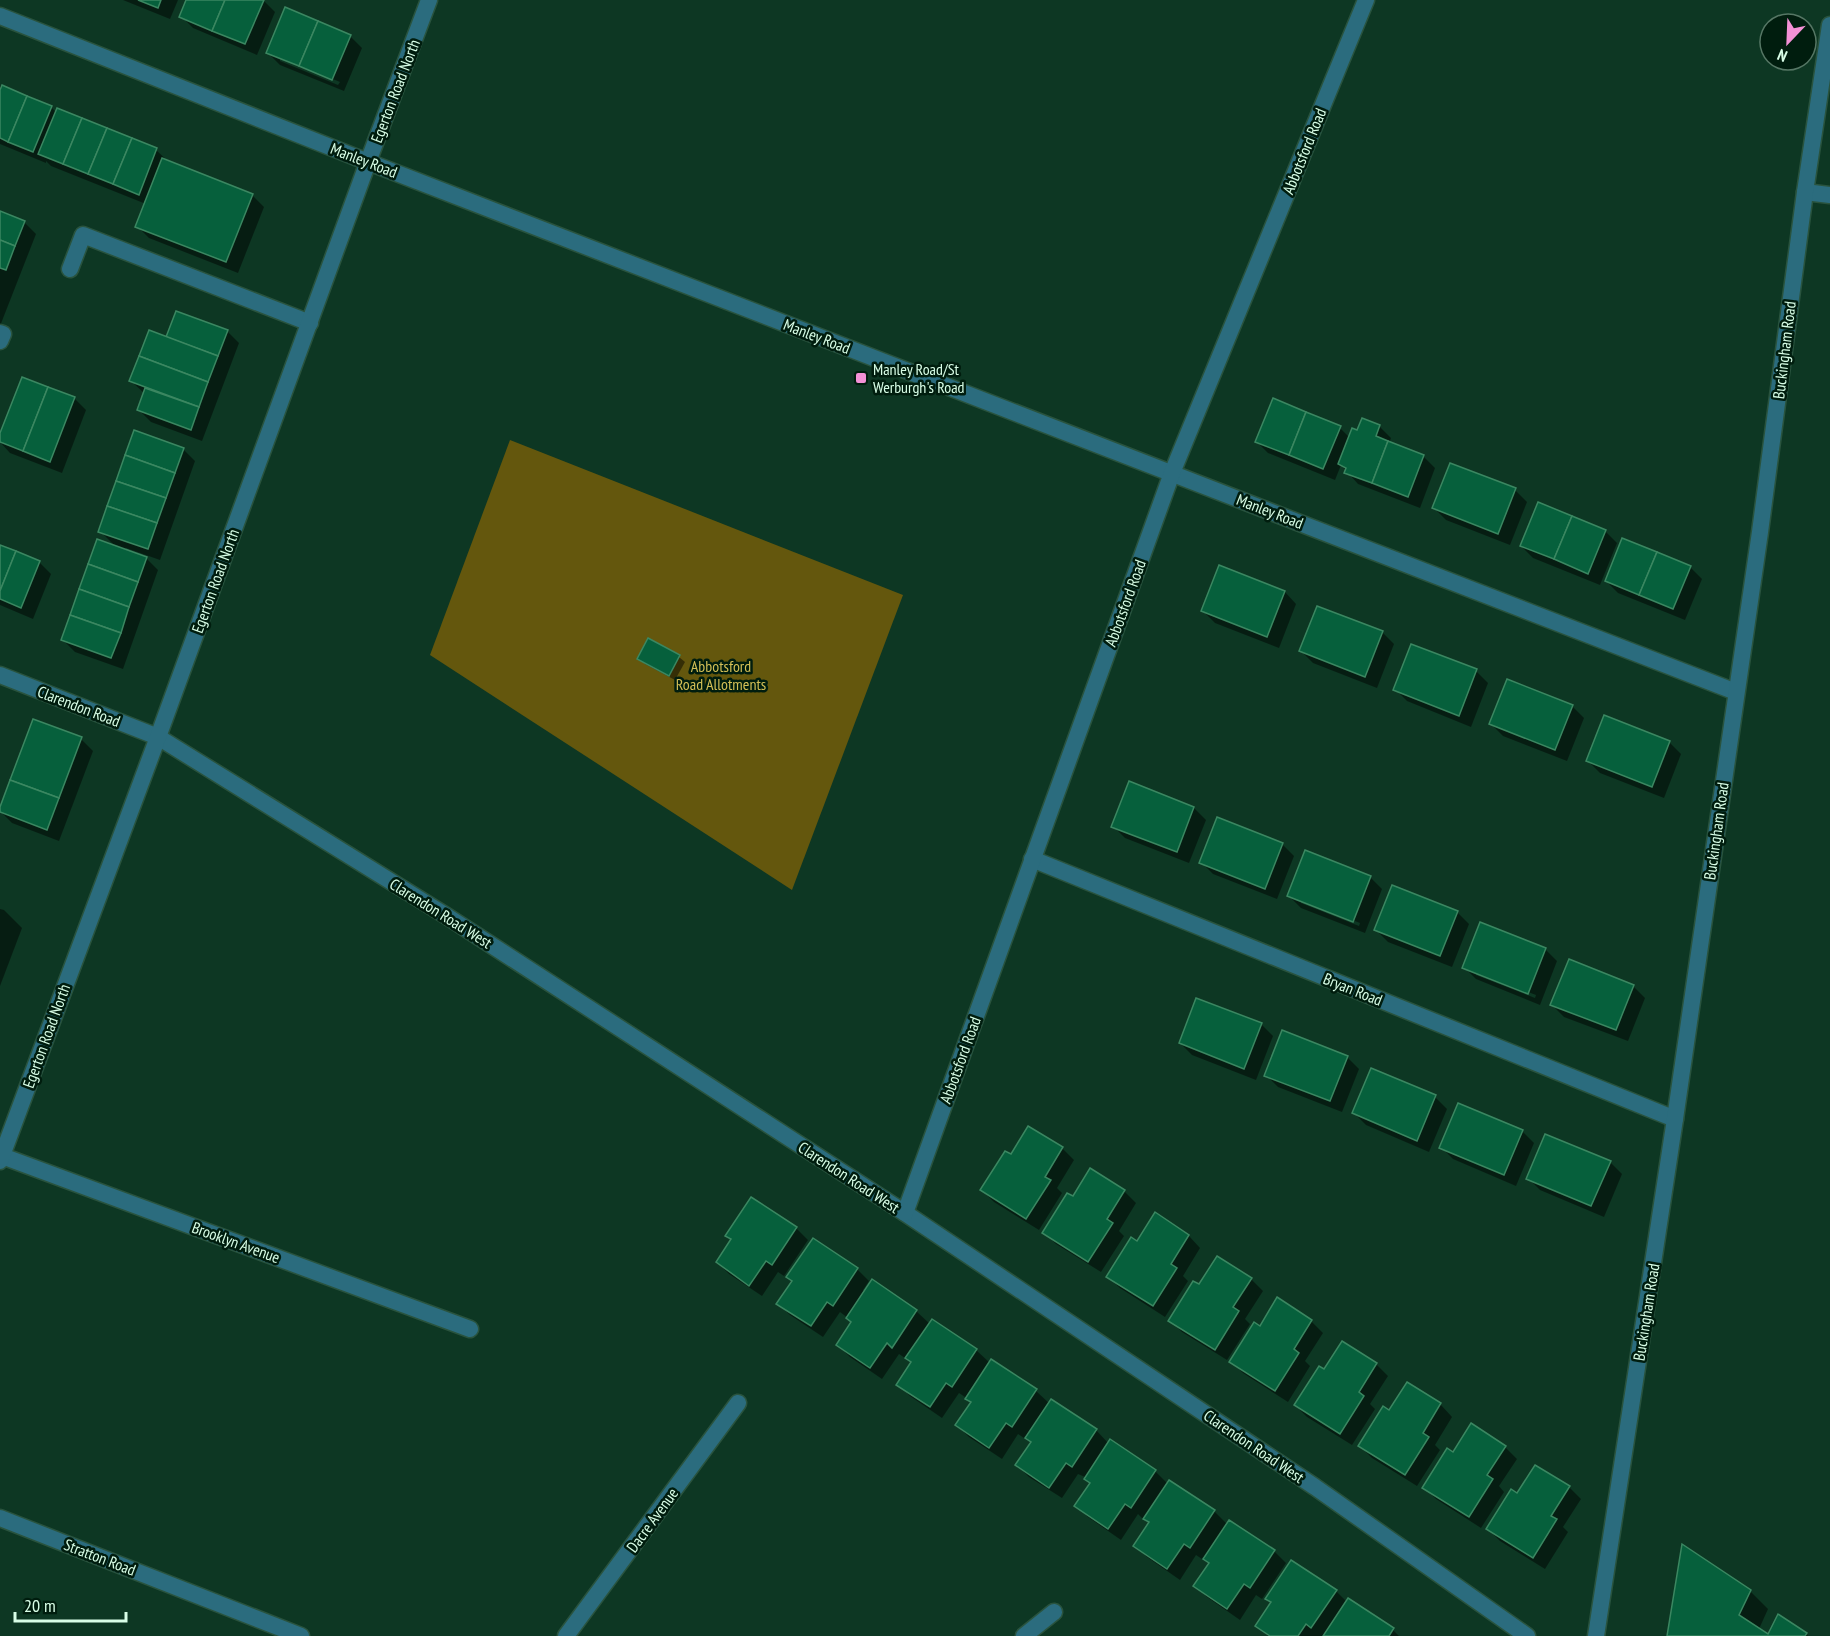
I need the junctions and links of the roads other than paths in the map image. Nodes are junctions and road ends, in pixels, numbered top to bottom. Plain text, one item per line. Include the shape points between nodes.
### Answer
1 (429, 0) edge
2 (1366, 0) edge
3 (0, 16) edge
4 (1830, 25) edge
5 (368, 162) junction
6 (1804, 192) junction
7 (1830, 195) edge
8 (70, 269) dead end
9 (310, 323) junction
10 (0, 333) edge
11 (0, 341) edge
12 (1172, 473) junction
13 (0, 675) edge
14 (1736, 692) junction
15 (158, 737) junction
16 (1032, 859) junction
17 (1675, 1119) junction
18 (1, 1158) edge
19 (905, 1213) junction
20 (470, 1329) dead end
21 (738, 1403) dead end
22 (0, 1518) edge
23 (1054, 1612) dead end
24 (271, 1630) edge
25 (301, 1636) edge
26 (566, 1636) edge
27 (1024, 1636) edge
28 (1527, 1636) edge
29 (1596, 1636) edge

1 - 5 street, Egerton Road North
2 - 12 street, Abbotsford Road
3 - 5 street, Manley Road
4 - 6 street, Buckingham Road
5 - 9 street, Egerton Road North
5 - 12 street, Manley Road
6 - 7 street
6 - 14 street, Buckingham Road
8 - 9 street via 83,235
9 - 15 street, Egerton Road North
10 - 11 street
12 - 14 street, Manley Road
12 - 16 street, Abbotsford Road
13 - 15 street, Clarendon Road
14 - 17 street, Buckingham Road
15 - 18 street, Egerton Road North
15 - 19 street, Clarendon Road West via 445,915
16 - 17 street, Bryan Road
16 - 19 street, Abbotsford Road
17 - 29 street, Buckingham Road
18 - 20 street, Brooklyn Avenue
19 - 28 street, Clarendon Road West via 1315,1486
21 - 26 street, Dacre Avenue
22 - 24 street, Stratton Road
23 - 27 street
24 - 25 street, Stratton Road

